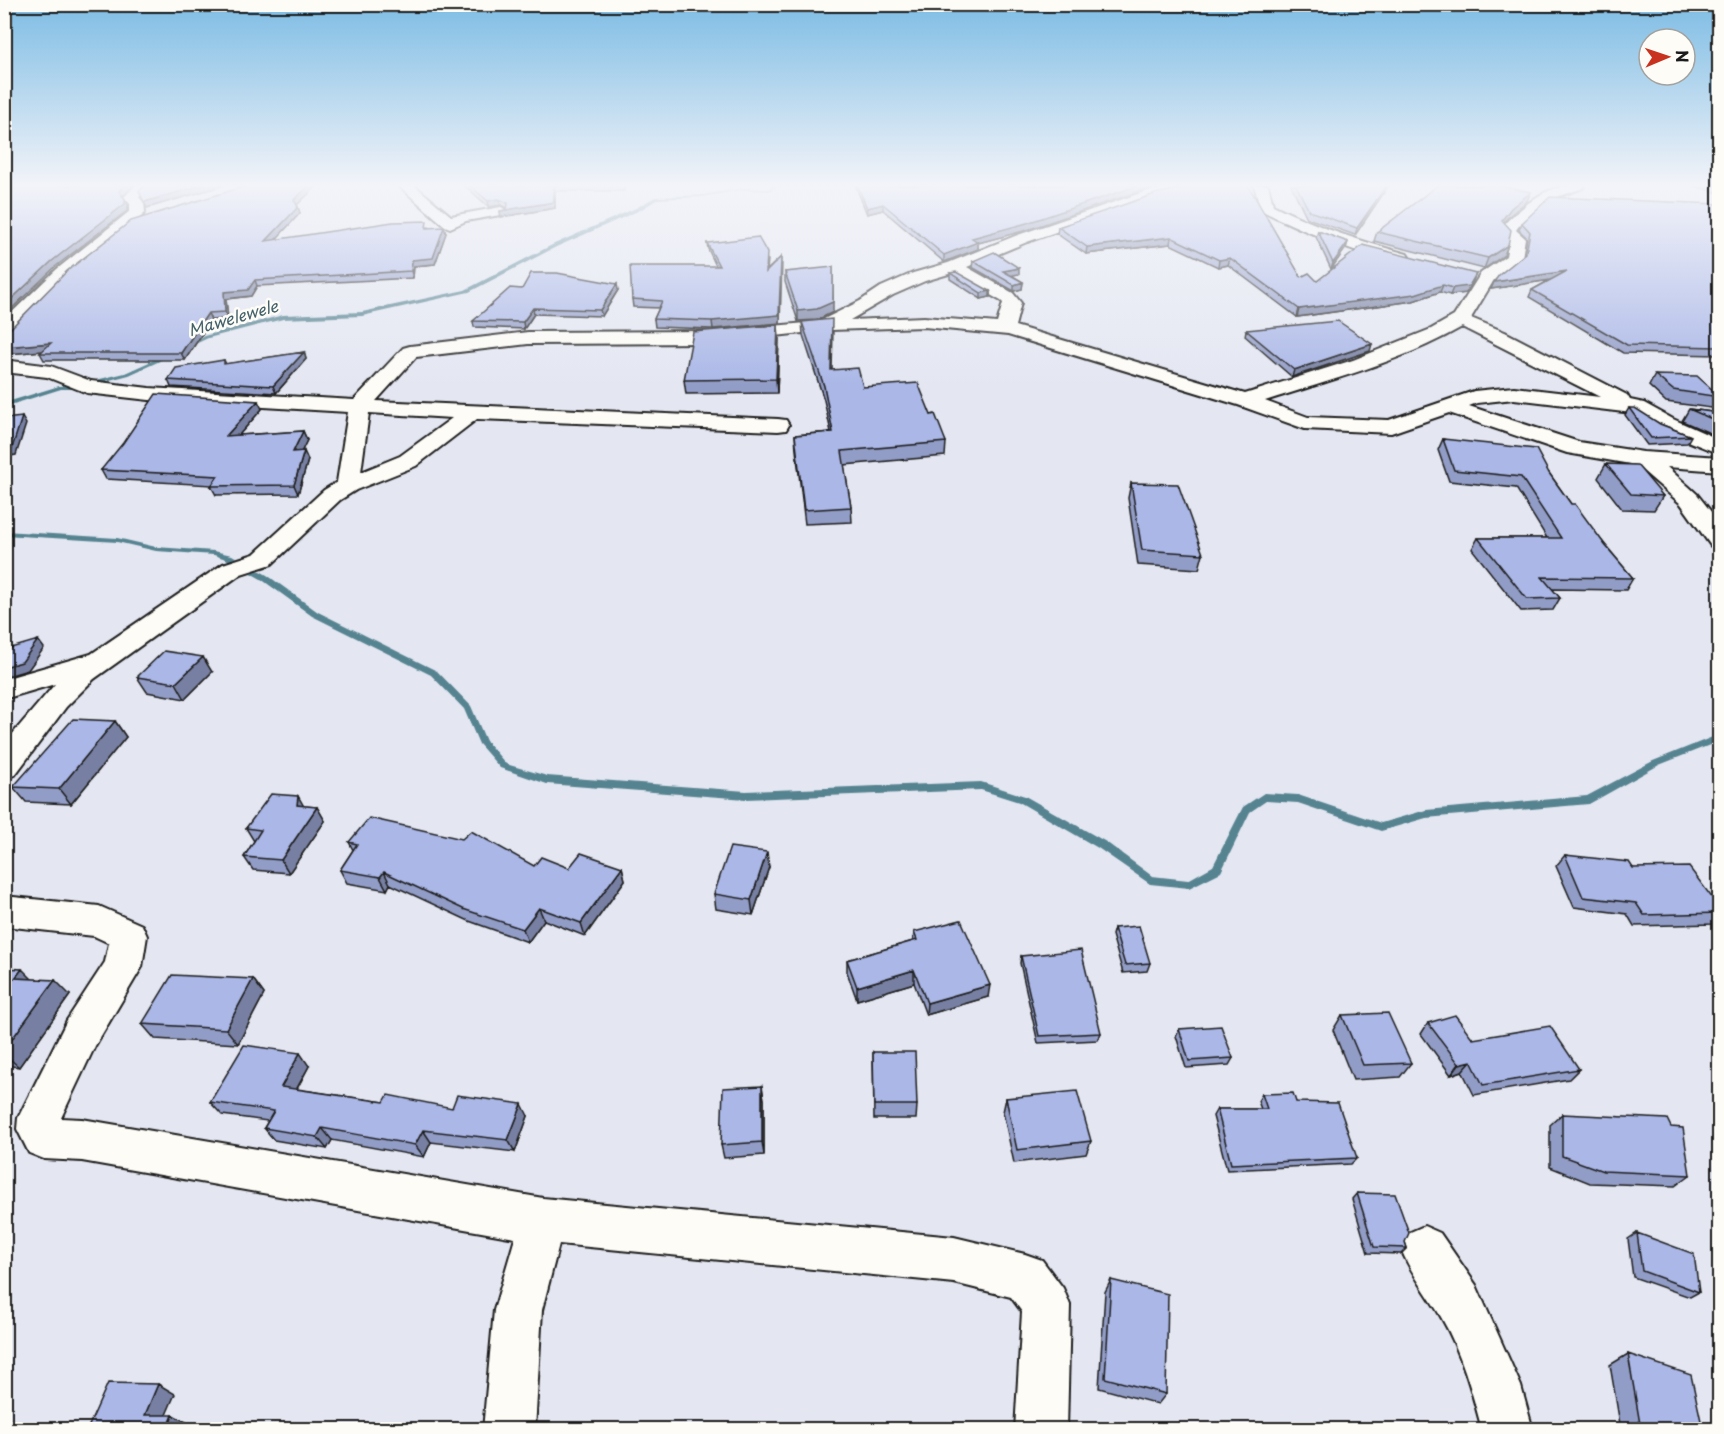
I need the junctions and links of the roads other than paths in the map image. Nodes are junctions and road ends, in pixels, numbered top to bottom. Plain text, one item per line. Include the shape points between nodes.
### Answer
1 (88, 252) edge
2 (990, 252) edge
3 (1385, 252) edge
4 (1516, 252) edge
5 (1417, 261) edge
6 (954, 267) junction
7 (1467, 273) edge
8 (1487, 277) junction
9 (1461, 320) junction
10 (822, 327) junction
11 (1005, 329) junction
12 (4, 331) edge
13 (4, 366) edge
14 (1245, 401) junction
15 (1448, 406) junction
16 (359, 407) junction
17 (1637, 408) junction
18 (472, 413) junction
19 (1691, 414) edge
20 (778, 425) dead end
21 (1719, 448) edge
22 (1643, 459) junction
23 (1719, 464) edge
24 (348, 485) junction
25 (1719, 541) edge
26 (101, 660) junction
27 (4, 689) edge
28 (4, 767) edge
29 (4, 911) edge
30 (543, 1220) junction
31 (1424, 1249) dead end
32 (509, 1430) edge
33 (1041, 1430) edge
34 (1508, 1430) edge

1 - 12 street
2 - 6 street
3 - 5 street
4 - 8 street via 1514,258
6 - 10 street via 887,291
6 - 11 street via 1012,303
7 - 8 street
8 - 9 street
9 - 14 street via 1393,352
9 - 17 street
10 - 11 street via 924,322
10 - 16 street via 713,337 528,339 410,352
11 - 14 street
13 - 16 street via 51,372 80,384 244,401
14 - 15 street via 1305,423 1391,427
15 - 17 street via 1474,397 1514,393
15 - 22 street via 1575,448
16 - 18 street
16 - 24 street
17 - 19 street
17 - 21 street
18 - 20 street
18 - 24 street via 408,462
22 - 23 street
22 - 25 street via 1689,499
24 - 26 street via 263,559 232,569
26 - 27 street
26 - 28 street via 56,700
29 - 30 street via 99,921 129,936 123,967 81,1033 39,1118 38,1129 44,1138 82,1140
30 - 32 street via 518,1310
30 - 33 street via 954,1260 1025,1277 1046,1305
31 - 34 street via 1460,1302 1496,1386

